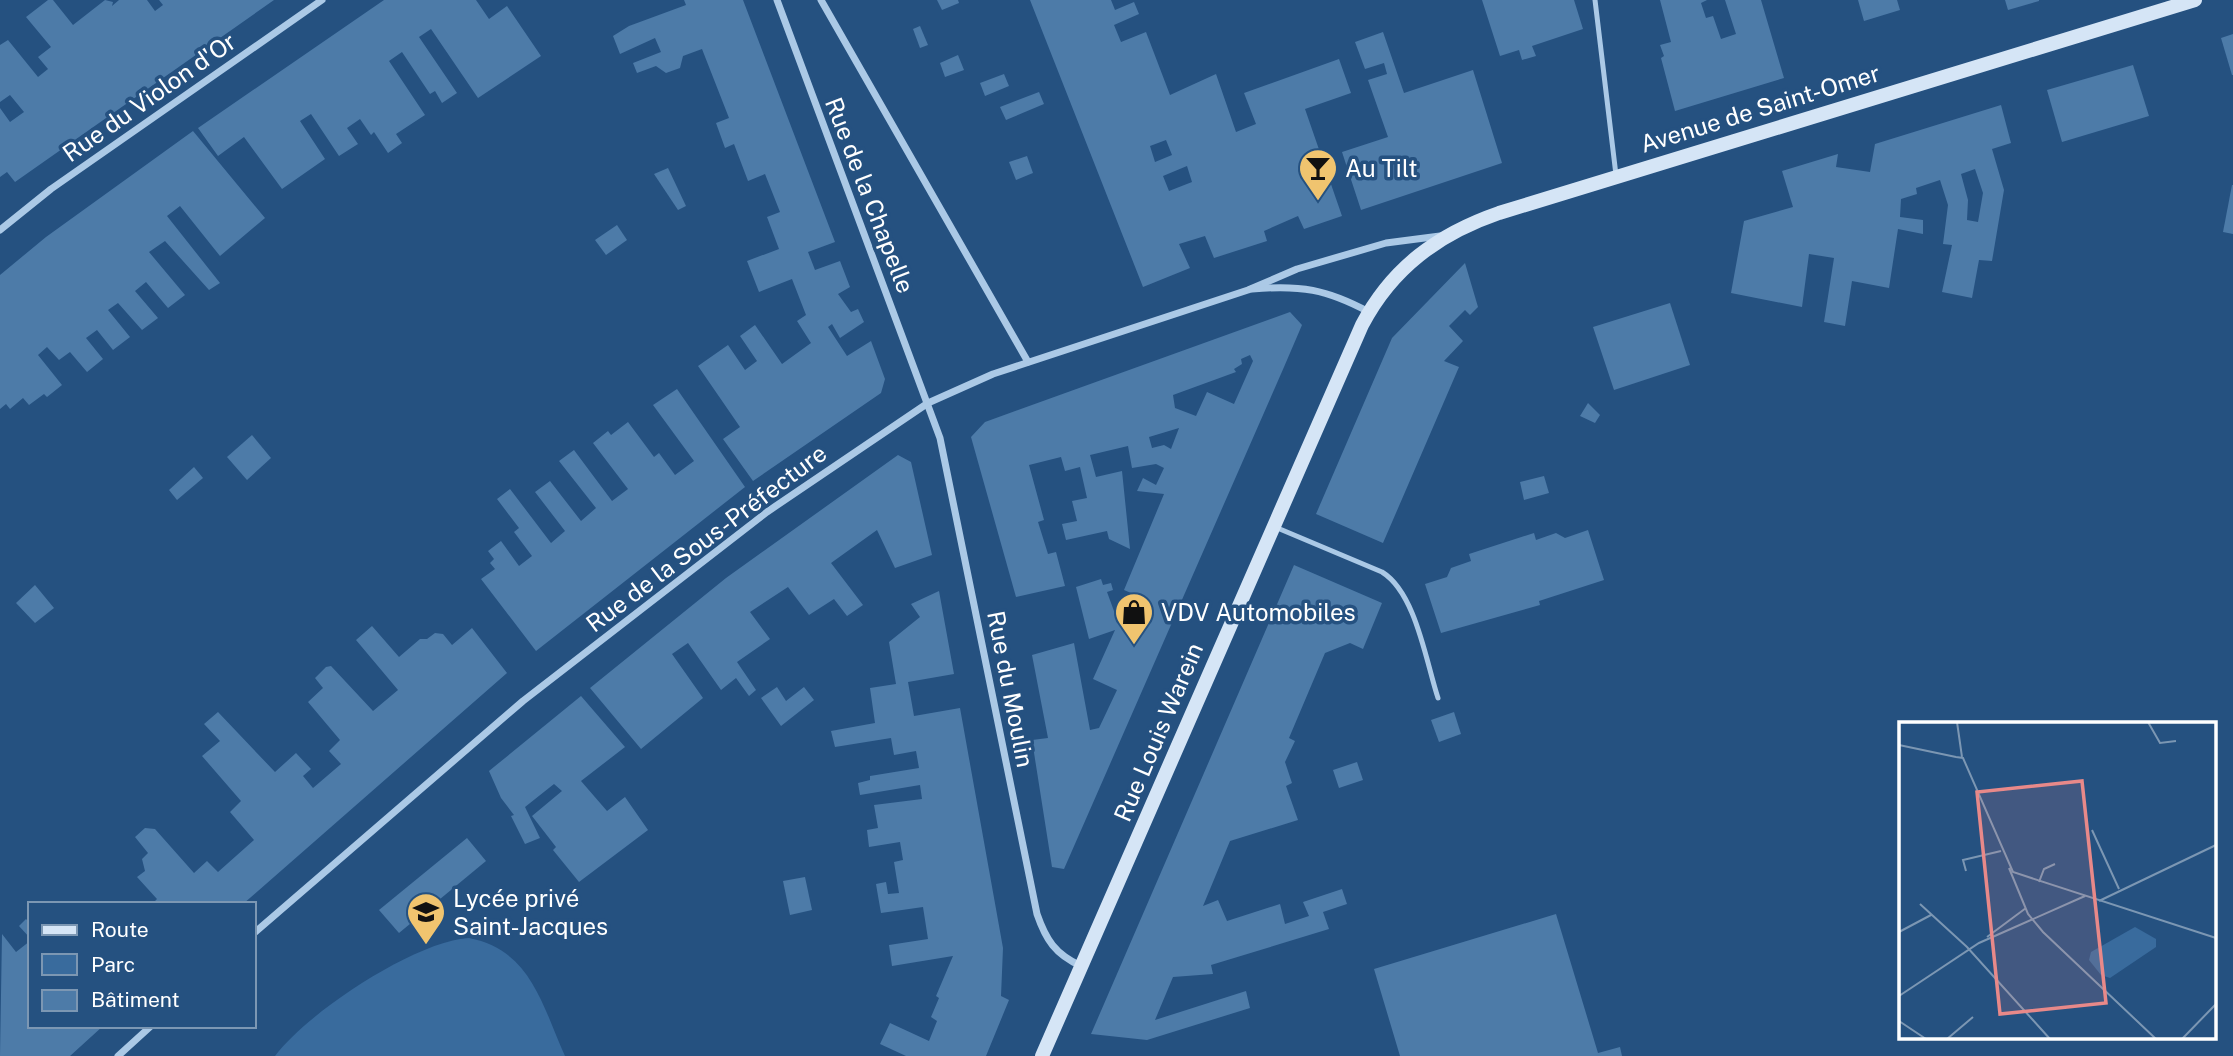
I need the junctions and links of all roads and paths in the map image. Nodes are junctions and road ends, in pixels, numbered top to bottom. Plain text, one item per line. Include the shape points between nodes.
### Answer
1 (322, 0) edge
2 (777, 0) edge
3 (821, 0) edge
4 (1595, 0) edge
5 (2195, 0) edge
6 (1616, 175) junction
7 (0, 230) edge
8 (1445, 236) junction
9 (1248, 290) junction
10 (1369, 312) junction
11 (1028, 362) junction
12 (928, 403) junction
13 (1272, 526) junction
14 (1438, 698) dead end
15 (256, 931) edge
16 (1081, 966) junction
17 (148, 1028) edge
18 (118, 1056) edge
19 (1042, 1056) edge

1 - 7 street, Rue du Violon d'Or via 51,189
2 - 12 street, Rue de la Chapelle
3 - 11 street, Rue de la Chapelle
4 - 6 lane
5 - 6 main road, Avenue de Saint-Omer
6 - 8 main road, Avenue de Saint-Omer via 1477,220
8 - 9 street, Rue de la Sous-Préfecture via 1372,247 1297,269
8 - 10 main road, Avenue de Saint-Omer via 1394,276
9 - 10 street, Rue de la Sous-Préfecture via 1318,289
9 - 11 street, Rue de la Sous-Préfecture
10 - 13 main road, Rue Louis Warein
11 - 12 street, Rue de la Sous-Préfecture
12 - 15 street, Rue de la Sous-Préfecture via 767,512 523,701
12 - 16 street, Rue du Moulin via 940,438 1037,914 1051,947
13 - 14 lane via 1396,582 1409,606
13 - 16 main road, Rue Louis Warein
16 - 19 main road, Rue Louis Warein
17 - 18 street

